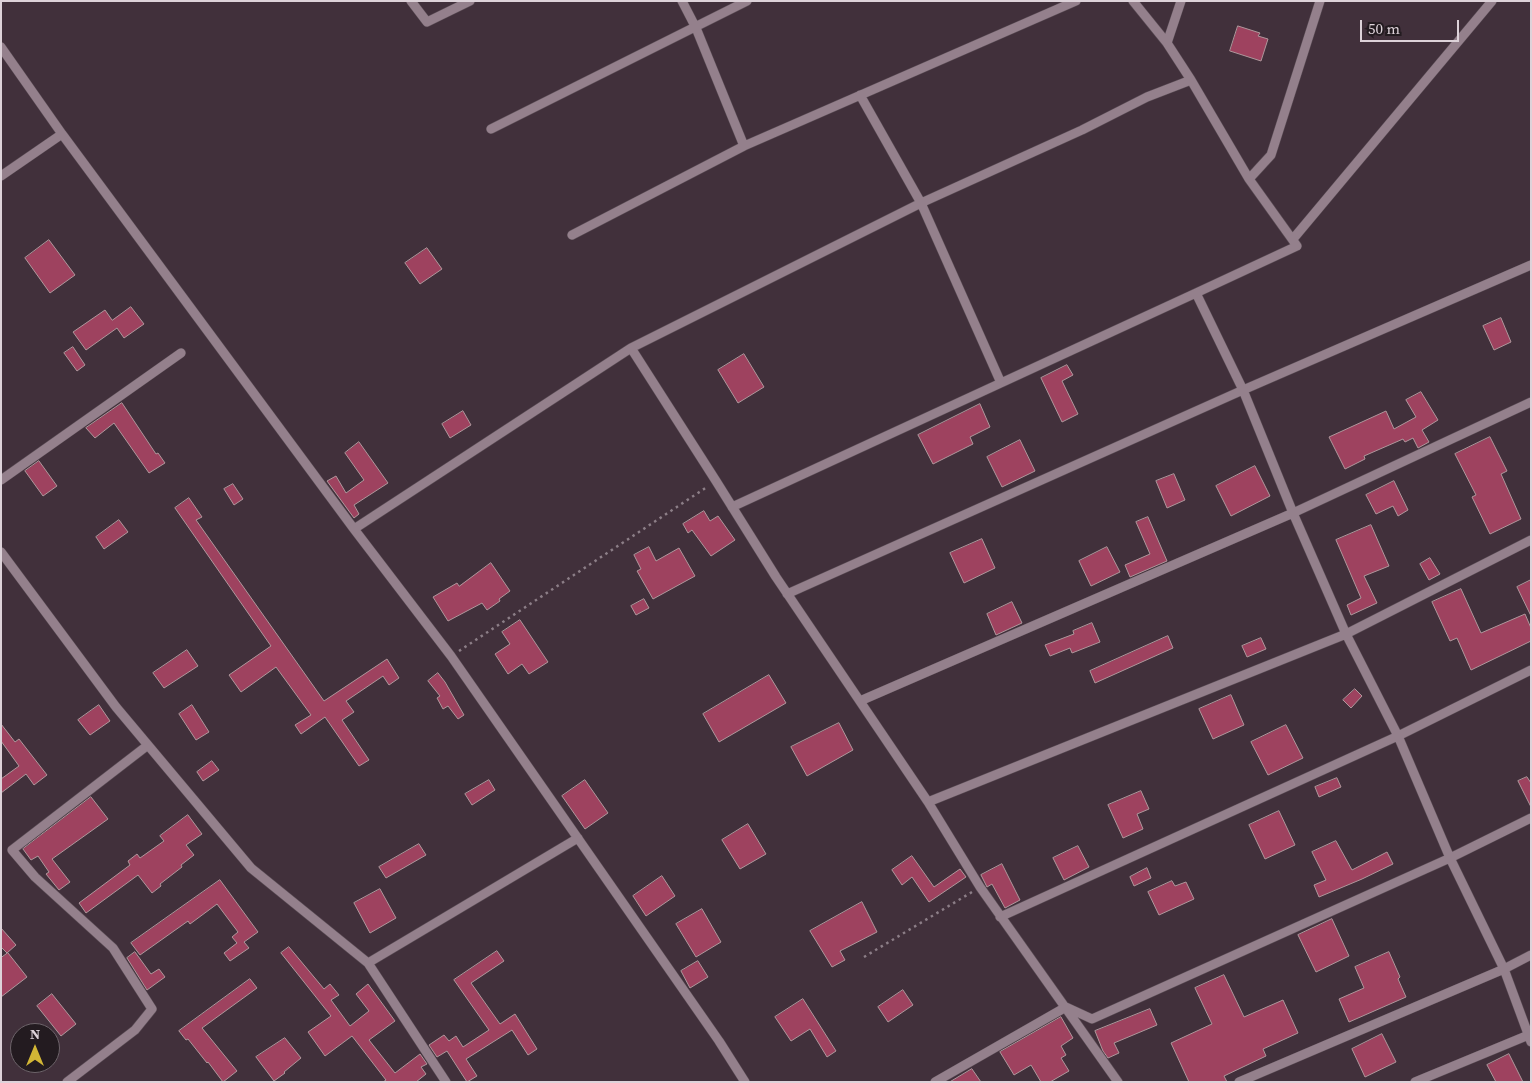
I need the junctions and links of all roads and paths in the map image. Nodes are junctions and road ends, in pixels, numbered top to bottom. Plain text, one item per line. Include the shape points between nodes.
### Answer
1 (411, 1) edge
2 (470, 1) edge
3 (682, 1) edge
4 (747, 1) edge
5 (1076, 1) edge
6 (1133, 1) edge
7 (1181, 1) edge
8 (1320, 1) edge
9 (1326, 1) edge
10 (1492, 1) edge
11 (1317, 11) junction
12 (696, 28) junction
13 (1167, 43) junction
14 (1, 47) edge
15 (1191, 80) junction
16 (860, 95) junction
17 (491, 129) dead end
18 (62, 134) junction
19 (744, 146) junction
20 (1, 176) edge
21 (1249, 179) junction
22 (921, 204) junction
23 (572, 235) dead end
24 (1293, 239) junction
25 (1531, 265) edge
26 (1196, 293) junction
27 (631, 348) junction
28 (181, 353) dead end
29 (1001, 383) junction
30 (1243, 390) junction
31 (1531, 402) edge
32 (1, 480) edge
33 (716, 480) junction
34 (732, 507) junction
35 (1293, 513) junction
36 (354, 529) junction
37 (1531, 540) edge
38 (1, 552) edge
39 (787, 594) junction
40 (1346, 634) junction
41 (451, 656) junction
42 (1531, 670) edge
43 (860, 701) junction
44 (1398, 736) junction
45 (148, 745) junction
46 (928, 802) junction
47 (1531, 818) edge
48 (578, 838) junction
49 (1450, 858) junction
50 (980, 887) junction
51 (1000, 916) junction
52 (1531, 955) edge
53 (864, 957) dead end
54 (368, 963) junction
55 (1504, 969) junction
56 (1066, 1007) junction
57 (1530, 1037) edge
58 (67, 1082) edge
59 (446, 1082) edge
60 (745, 1082) edge
61 (935, 1082) edge
62 (1118, 1082) edge
63 (1239, 1082) edge
64 (1415, 1082) edge

1 - 2 street via 427,22
3 - 12 street
4 - 12 street
5 - 16 street
6 - 13 street
7 - 13 street
8 - 11 street
9 - 11 street
10 - 24 street
11 - 21 street via 1271,155
12 - 17 street
12 - 19 street
13 - 15 street
14 - 18 street
15 - 21 street
15 - 22 street via 1147,97
16 - 19 street
16 - 22 street
18 - 20 street
18 - 36 street
19 - 23 street
21 - 24 street
22 - 27 street
22 - 29 street
24 - 26 street via 1298,246
25 - 30 street
26 - 29 street
26 - 30 street
27 - 33 street
27 - 36 street
28 - 32 street
29 - 34 street
30 - 35 street
30 - 39 street
31 - 35 street
33 - 34 street
33 - 41 path
34 - 39 street
35 - 40 street
35 - 43 street
36 - 41 street
37 - 40 street
38 - 45 street
39 - 43 street
40 - 44 street
40 - 46 street
41 - 48 street
42 - 44 street
43 - 46 street
44 - 49 street
44 - 51 street
45 - 54 street via 252,868
45 - 58 street via 12,850 36,877 113,948 152,1009 135,1030
46 - 50 street
47 - 49 street
48 - 54 street
48 - 60 street
49 - 55 street
49 - 56 street via 1092,1019
50 - 51 street
50 - 53 path
51 - 56 street
52 - 55 street
54 - 59 street
55 - 57 street
55 - 63 street
56 - 61 street
56 - 62 street
57 - 64 street

